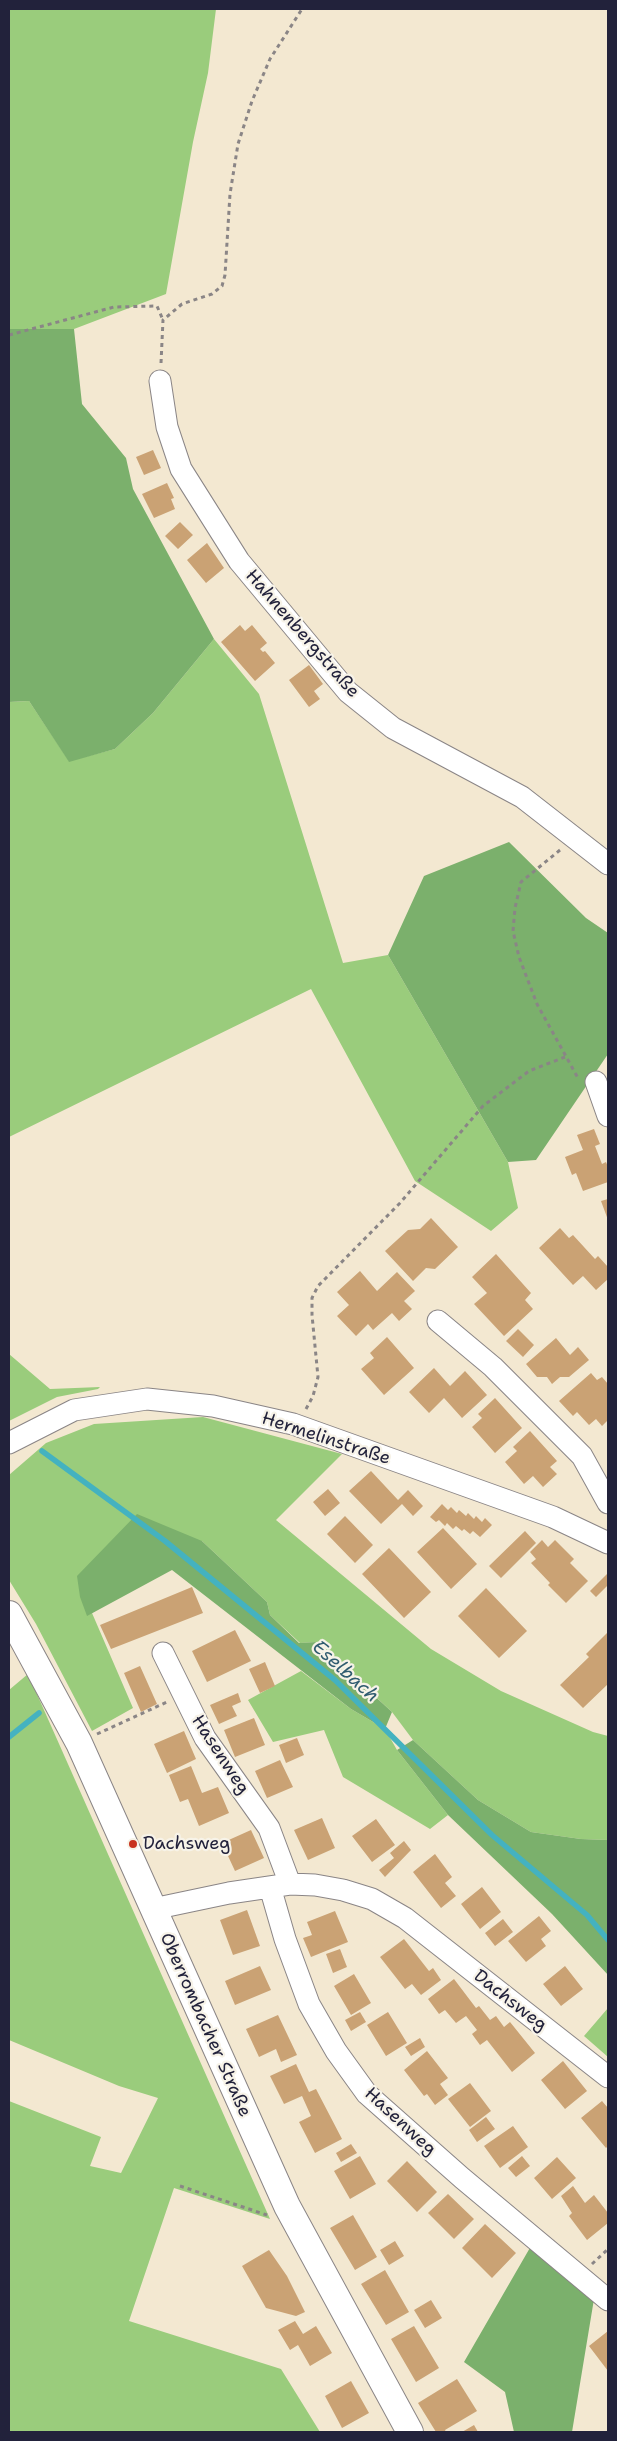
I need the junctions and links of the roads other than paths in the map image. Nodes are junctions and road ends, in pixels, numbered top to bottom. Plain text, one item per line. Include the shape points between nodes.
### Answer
1 (160, 381) road end
2 (608, 864) edge
3 (596, 1082) road end
4 (608, 1116) edge
5 (438, 1322) dead end
6 (9, 1443) edge
7 (608, 1503) edge
8 (608, 1543) edge
9 (9, 1614) edge
10 (163, 1652) dead end
11 (280, 1886) junction
12 (153, 1909) junction
13 (608, 2077) edge
14 (608, 2300) edge
15 (410, 2432) edge

1 - 2 street, Hahnenbergstraße via 167,427 181,470 239,561 348,692 393,728 522,797
3 - 4 street
5 - 7 street via 493,1368 582,1456
6 - 8 street, Hermelinstraße via 74,1410 147,1399 213,1406 293,1424 553,1517
9 - 12 street, Oberrombacher Straße via 79,1743
10 - 11 street, Hasenweg via 205,1738 269,1828
11 - 12 street, Dachsweg
11 - 13 street, Dachsweg via 315,1885 343,1890 372,1899 405,1918
11 - 14 street, Hasenweg via 285,1939 309,2004 336,2051 367,2094
12 - 15 street, Oberrombacher Straße via 287,2206

